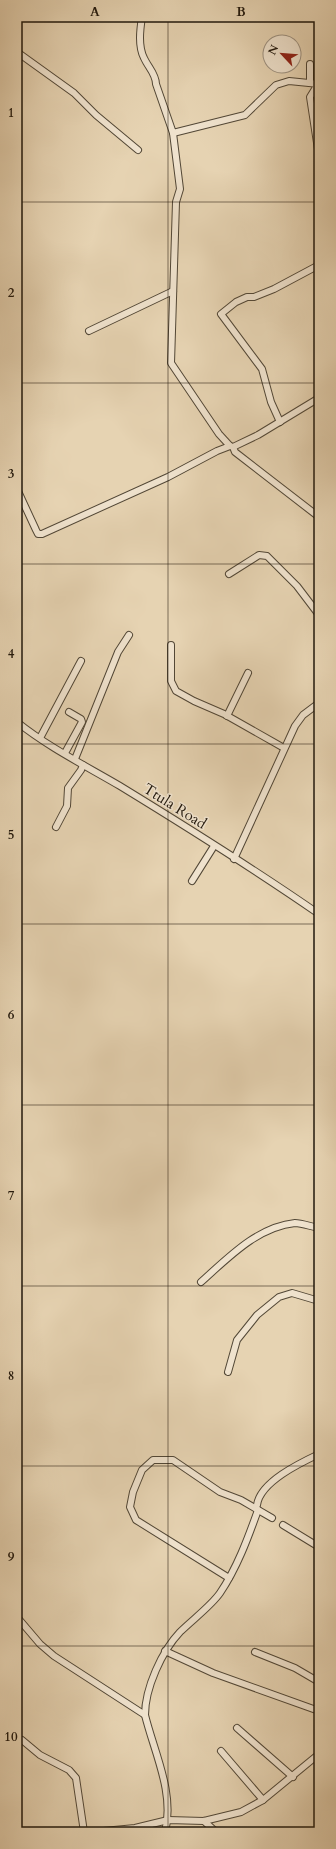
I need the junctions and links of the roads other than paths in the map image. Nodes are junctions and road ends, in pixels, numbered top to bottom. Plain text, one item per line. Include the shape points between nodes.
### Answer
1 (142, 17) edge
2 (17, 52) edge
3 (310, 64) dead end
4 (310, 82) junction
5 (318, 84) edge
6 (173, 133) junction
7 (138, 150) dead end
8 (319, 156) edge
9 (319, 265) edge
10 (173, 291) junction
11 (89, 331) dead end
12 (319, 398) edge
13 (280, 422) junction
14 (231, 447) junction
15 (17, 489) edge
16 (318, 514) edge
17 (229, 574) dead end
18 (319, 615) edge
19 (129, 635) dead end
20 (171, 645) dead end
21 (81, 661) dead end
22 (248, 673) dead end
23 (319, 703) edge
24 (69, 712) dead end
25 (227, 716) junction
26 (17, 722) edge
27 (40, 738) junction
28 (284, 748) junction
29 (65, 753) junction
30 (75, 759) junction
31 (83, 765) junction
32 (56, 827) dead end
33 (214, 846) junction
34 (234, 859) junction
35 (192, 881) dead end
36 (319, 914) edge
37 (319, 1228) edge
38 (201, 1282) dead end
39 (319, 1301) edge
40 (228, 1372) dead end
41 (319, 1454) edge
42 (257, 1507) junction
43 (272, 1518) dead end
44 (283, 1525) dead end
45 (319, 1547) edge
46 (229, 1578) junction
47 (17, 1617) edge
48 (165, 1651) junction
49 (255, 1652) dead end
50 (319, 1682) edge
51 (319, 1711) edge
52 (144, 1715) junction
53 (237, 1728) dead end
54 (22, 1740) dead end
55 (221, 1751) dead end
56 (319, 1754) edge
57 (292, 1777) junction
58 (263, 1800) junction
59 (168, 1820) junction
60 (204, 1821) junction
61 (84, 1832) edge
62 (93, 1832) edge
63 (165, 1832) edge
64 (216, 1832) edge

1 - 6 street via 140,43 143,57 156,78
2 - 7 street via 74,93
3 - 4 street
4 - 5 street
4 - 6 street via 283,82 276,85 245,115
5 - 8 street via 310,97
6 - 10 street via 180,189 176,202
9 - 13 street via 274,289 236,302 221,314 262,369 271,402
10 - 11 street
10 - 14 street via 171,363 218,434
12 - 13 street
13 - 14 street
14 - 15 street via 217,451 168,477 42,534 38,534
14 - 16 street
17 - 18 street via 259,555 267,556 297,586
19 - 30 street via 118,652
20 - 25 street via 171,681 176,690
21 - 27 street
22 - 25 street
23 - 28 street via 303,715
24 - 29 street via 82,722
25 - 28 street
26 - 27 street, Ttula Road
27 - 29 street, Ttula Road
28 - 34 street
29 - 30 street, Ttula Road
30 - 31 street, Ttula Road
31 - 32 street via 68,788 67,806
31 - 33 street, Ttula Road
33 - 34 street, Ttula Road
33 - 35 street
34 - 36 street, Ttula Road
37 - 38 street via 296,1223 275,1228 246,1243
39 - 40 street via 292,1293 279,1298 257,1315 237,1340
41 - 42 street via 297,1465 270,1484 260,1495
42 - 43 street
42 - 46 street
42 - 46 street via 220,1492 173,1460 153,1460 142,1470 133,1492 130,1507 136,1520
44 - 45 street
46 - 48 street via 214,1600 179,1633
47 - 52 street via 54,1656
48 - 51 street via 213,1673
48 - 52 street via 147,1693
49 - 50 street via 295,1668
52 - 59 street via 166,1791
53 - 57 street
54 - 61 street via 76,1778
55 - 58 street
56 - 57 street
57 - 58 street
58 - 60 street via 241,1812
59 - 60 street
59 - 62 street via 136,1828
59 - 63 street
60 - 64 street

